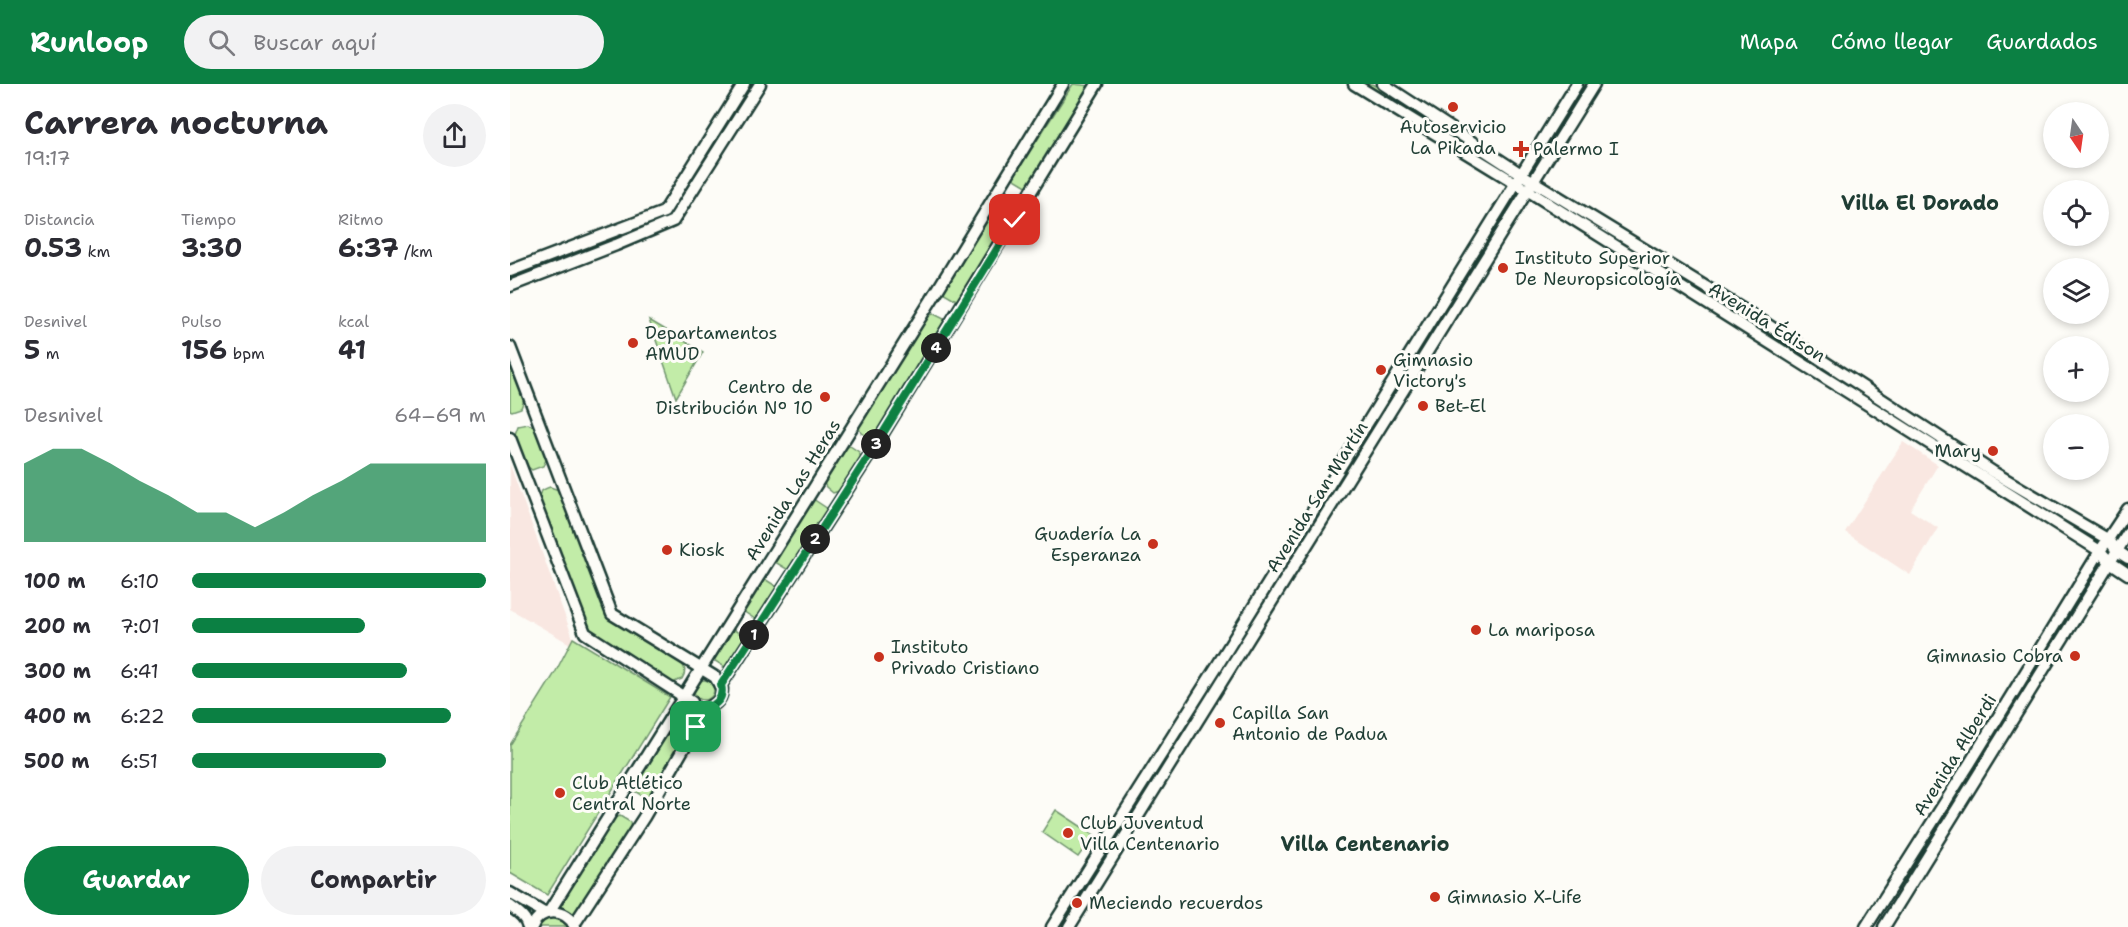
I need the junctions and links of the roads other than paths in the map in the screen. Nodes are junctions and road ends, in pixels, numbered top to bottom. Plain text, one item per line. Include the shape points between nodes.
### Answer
1 (744, 84) edge
2 (760, 84) edge
3 (1063, 84) edge
4 (1097, 84) edge
5 (1354, 84) edge
6 (1383, 84) edge
7 (1576, 84) edge
8 (1594, 84) edge
9 (1519, 179) junction
10 (1530, 186) junction
11 (510, 271) edge
12 (510, 286) edge
13 (510, 347) edge
14 (510, 438) edge
15 (2128, 509) edge
16 (2128, 533) edge
17 (2109, 540) junction
18 (2100, 551) junction
19 (2117, 551) junction
20 (2128, 558) edge
21 (2110, 562) junction
22 (2128, 574) edge
23 (695, 685) junction
24 (722, 689) junction
25 (707, 708) junction
26 (510, 893) edge
27 (510, 906) edge
28 (547, 913) junction
29 (574, 925) edge
30 (530, 927) edge
31 (1052, 927) edge
32 (1069, 927) edge
33 (1866, 927) edge
34 (1884, 927) edge

1 - 11 main road via 664,212
2 - 12 main road via 673,220
3 - 23 main road, Avenida Las Heras
4 - 24 main road
5 - 9 main road, Avenida Édison
6 - 9 main road, Avenida Édison
7 - 9 main road, Avenida San Martín
8 - 10 main road, Avenida San Martín
9 - 10 main road, Avenida Édison
9 - 31 main road, Avenida San Martín
10 - 17 main road, Avenida Édison via 1765,323 1993,472
10 - 18 main road, Avenida Édison
10 - 32 main road, Avenida San Martín
13 - 23 main road via 612,614
14 - 23 main road via 585,633
15 - 17 main road, Avenida Alberdi
16 - 19 main road, Avenida Alberdi
17 - 18 main road, Avenida Alberdi
17 - 19 main road, Avenida Édison
18 - 21 main road, Avenida Édison
18 - 33 main road, Avenida Alberdi
19 - 20 main road
19 - 21 main road, Avenida Alberdi
21 - 22 main road, Avenida Édison
21 - 34 main road, Avenida Alberdi
23 - 24 main road via 715,677
23 - 25 main road via 700,707
23 - 28 main road, Avenida Las Heras
24 - 25 main road via 720,700
25 - 29 main road via 644,817
26 - 28 main road
27 - 30 main road
28 - 29 main road via 560,913
28 - 30 main road, Avenida Las Heras

